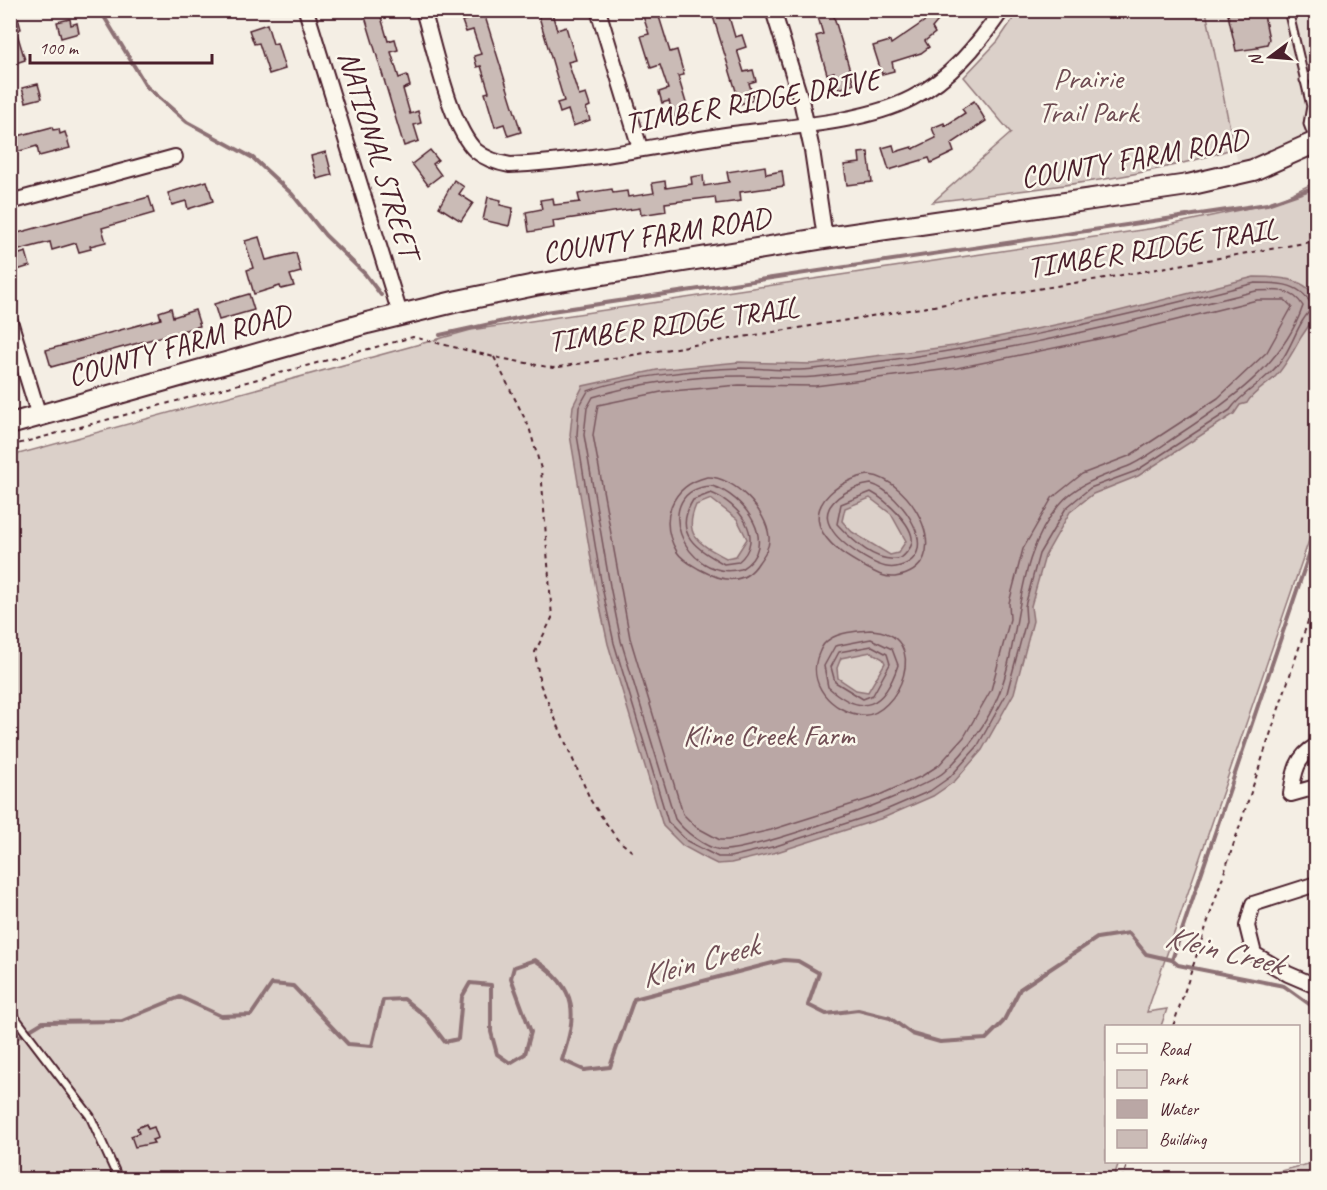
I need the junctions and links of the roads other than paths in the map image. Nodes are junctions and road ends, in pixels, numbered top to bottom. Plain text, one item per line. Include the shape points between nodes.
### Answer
1 (306, 10) edge
2 (423, 10) edge
3 (598, 10) edge
4 (773, 10) edge
5 (1002, 10) edge
6 (1288, 10) edge
7 (1317, 73) edge
8 (1304, 80) junction
9 (1314, 108) edge
10 (806, 124) junction
11 (1316, 142) edge
12 (640, 148) junction
13 (175, 157) dead end
14 (10, 202) edge
15 (825, 238) junction
16 (400, 314) junction
17 (10, 321) edge
18 (39, 416) junction
19 (10, 424) edge
20 (1317, 746) edge
21 (1317, 787) edge
22 (1317, 884) edge
23 (1317, 986) edge
24 (10, 1011) edge
25 (119, 1179) edge

1 - 16 street, NATIONAL STREET
2 - 12 street, TIMBER RIDGE DRIVE via 456,121 476,151 510,165
3 - 12 street
4 - 10 street
5 - 10 street, TIMBER RIDGE DRIVE via 954,70 913,98 862,115
6 - 8 lane
7 - 8 lane
8 - 9 lane
9 - 11 lane via 1308,124
10 - 12 street, TIMBER RIDGE DRIVE
10 - 15 street
11 - 15 main road, COUNTY FARM ROAD via 1253,170 1197,183
13 - 14 street
15 - 16 main road, COUNTY FARM ROAD via 535,285
16 - 18 main road, COUNTY FARM ROAD
17 - 18 street
18 - 19 main road, COUNTY FARM ROAD
20 - 21 street via 1295,767 1291,794
22 - 23 street via 1252,904 1247,926 1254,954
24 - 25 lane via 90,1116

